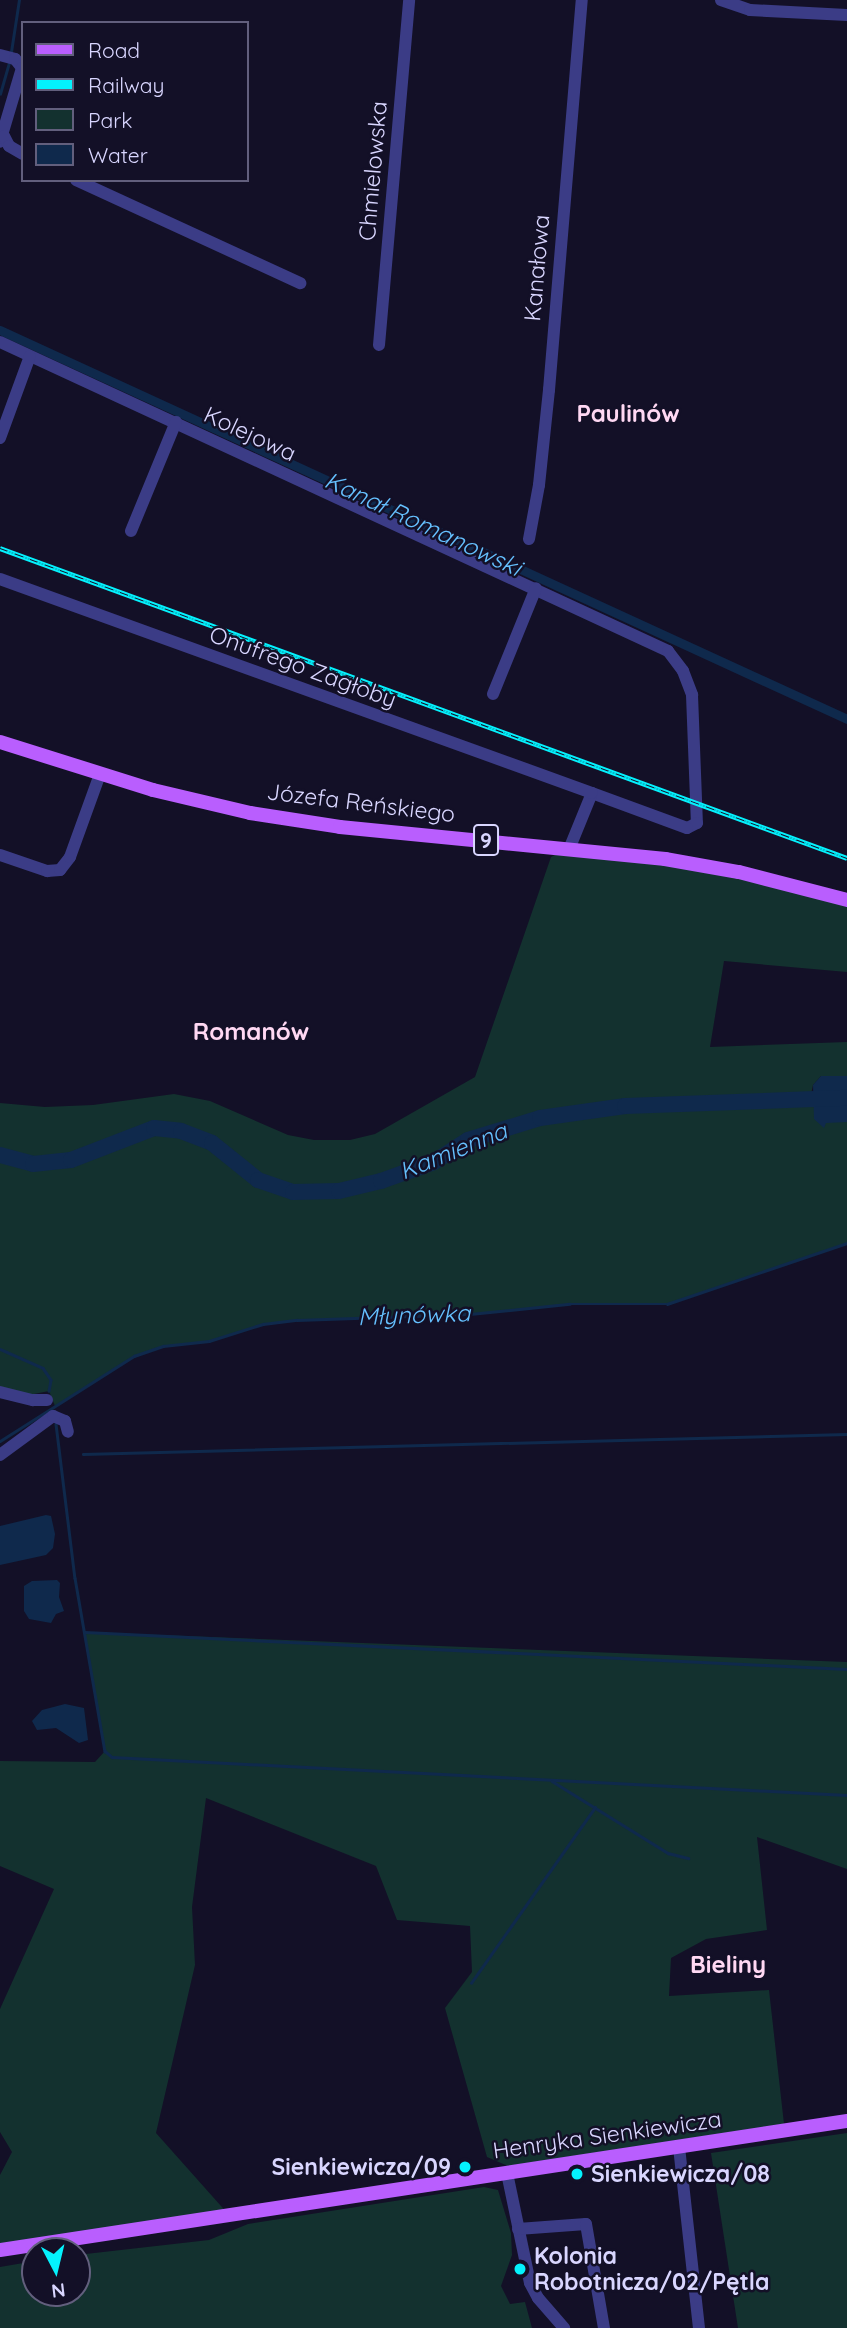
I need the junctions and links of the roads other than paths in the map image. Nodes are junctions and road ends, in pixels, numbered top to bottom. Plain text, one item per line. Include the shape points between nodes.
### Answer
1 (409, 0) edge
2 (582, 0) edge
3 (721, 0) edge
4 (847, 15) edge
5 (21, 76) edge
6 (2, 139) edge
7 (21, 153) edge
8 (80, 182) edge
9 (300, 283) dead end
10 (0, 342) edge
11 (379, 345) dead end
12 (30, 356) junction
13 (176, 422) junction
14 (0, 438) edge
15 (131, 531) dead end
16 (529, 539) dead end
17 (0, 579) edge
18 (536, 588) junction
19 (493, 694) dead end
20 (0, 742) edge
21 (100, 774) junction
22 (592, 793) junction
23 (694, 826) joint
24 (570, 847) junction
25 (0, 855) edge
26 (847, 900) edge
27 (0, 1392) edge
28 (47, 1399) dead end
29 (68, 1432) dead end
30 (0, 1455) edge
31 (847, 2121) edge
32 (679, 2147) junction
33 (507, 2173) junction
34 (518, 2229) junction
35 (0, 2250) edge
36 (564, 2328) edge
37 (604, 2328) edge
38 (699, 2328) edge

1 - 11 street, Chmielowska
2 - 16 street, Kanałowa via 549,390
3 - 4 street via 750,10
5 - 6 street
6 - 7 street
8 - 9 street
10 - 12 street, Kolejowa
12 - 13 street, Kolejowa
12 - 14 street
13 - 15 street, Kolejowa
13 - 18 street, Kolejowa
17 - 22 street, Onufrego Zagłoby
18 - 19 street
18 - 23 street, Kolejowa via 654,642 668,651 683,671 692,695 698,820
20 - 21 main road, Józefa Reńskiego / 9
21 - 24 main road, Józefa Reńskiego / 9 via 191,800 294,821
21 - 25 street via 70,858 60,870 47,871
22 - 23 street, Onufrego Zagłoby via 669,823
22 - 24 street
24 - 26 main road, Józefa Reńskiego / 9 via 702,865
27 - 28 street
29 - 30 street via 65,1421 53,1416
31 - 32 main road, Henryka Sienkiewicza
32 - 33 main road, Henryka Sienkiewicza
32 - 38 street
33 - 34 street
33 - 35 main road, Henryka Sienkiewicza
34 - 36 street via 533,2290
34 - 37 street via 586,2224

